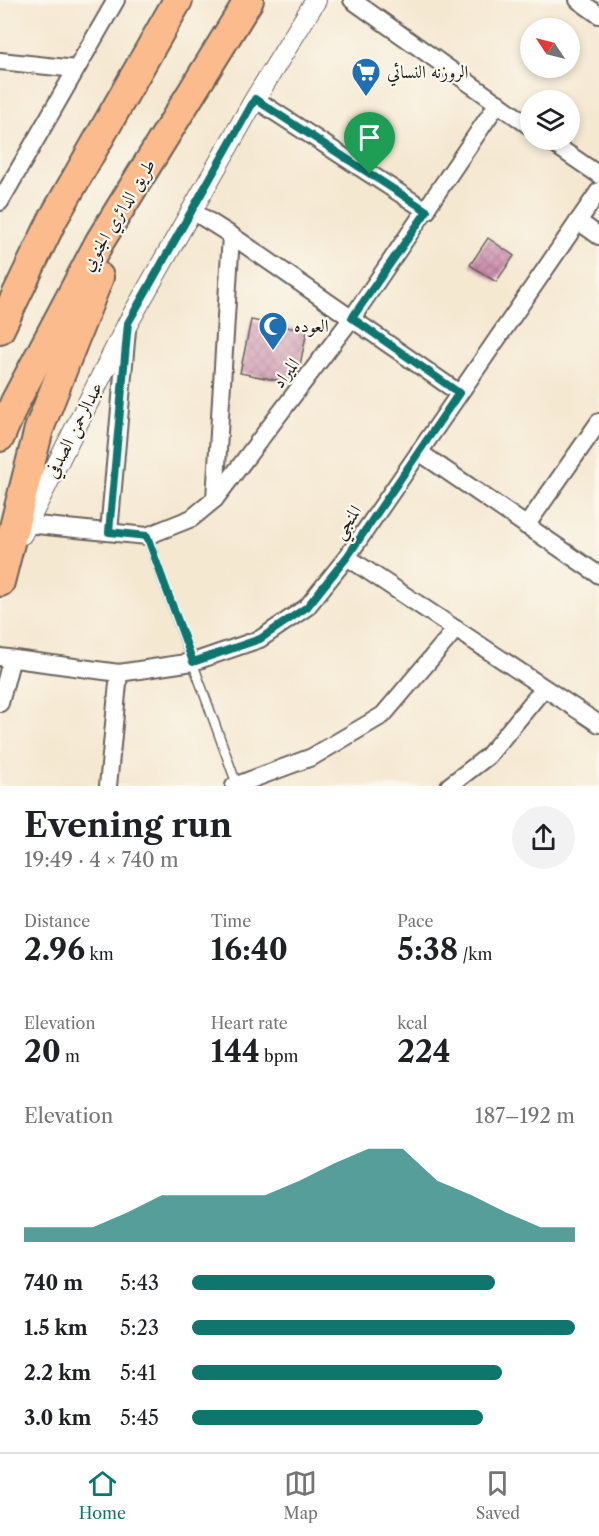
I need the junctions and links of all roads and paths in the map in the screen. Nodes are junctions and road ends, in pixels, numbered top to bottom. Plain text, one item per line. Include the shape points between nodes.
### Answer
1 (116, 0) edge
2 (178, 0) edge
3 (249, 0) edge
4 (316, 0) edge
5 (352, 0) edge
6 (578, 0) edge
7 (599, 15) edge
8 (0, 61) edge
9 (76, 69) junction
10 (255, 99) junction
11 (498, 104) junction
12 (520, 119) edge
13 (562, 150) edge
14 (599, 176) edge
15 (137, 181) junction
16 (599, 191) edge
17 (2, 192) edge
18 (191, 210) junction
19 (427, 211) junction
20 (52, 219) junction
21 (578, 222) junction
22 (231, 235) junction
23 (599, 236) edge
24 (0, 291) edge
25 (352, 318) junction
26 (128, 323) junction
27 (0, 329) edge
28 (459, 393) junction
29 (599, 422) edge
30 (0, 437) edge
31 (419, 452) junction
32 (215, 500) junction
33 (26, 524) junction
34 (526, 526) junction
35 (109, 532) junction
36 (147, 536) junction
37 (347, 557) junction
38 (599, 575) edge
39 (0, 583) edge
40 (456, 629) junction
41 (6, 659) edge
42 (193, 662) junction
43 (119, 673) junction
44 (544, 688) junction
45 (0, 703) edge
46 (599, 724) edge
47 (108, 786) edge
48 (235, 786) edge
49 (449, 786) edge

1 - 9 street
2 - 20 highway
3 - 15 highway, طريق الدائري الجنوبي
4 - 10 street, عبدالرحمن الصدفي
5 - 11 street
6 - 7 street
8 - 9 street
9 - 17 street
10 - 18 street, عبدالرحمن الصدفي
10 - 19 street
11 - 12 street
11 - 19 street, الميراد
13 - 14 street
15 - 30 highway, طريق الدائري الجنوبي via 100,241
15 - 39 highway via 39,429
16 - 21 street, المنجي
18 - 22 street
18 - 26 street, عبدالرحمن الصدفي
19 - 25 street, الميراد
20 - 24 highway
20 - 27 highway
21 - 23 street
21 - 28 street, المنجي
22 - 25 street
22 - 32 street
25 - 28 street
25 - 32 street, الميراد
26 - 33 street, عبدالرحمن الصدفي
26 - 35 street
28 - 31 street, المنجي
29 - 34 street
31 - 34 street
31 - 37 street, المنجي
32 - 36 street, الميراد via 192,519
33 - 35 street, الميراد
33 - 39 street, عبدالرحمن الصدفي
34 - 38 street
35 - 36 street, الميراد
36 - 42 lane
37 - 40 street
37 - 42 street, المنجي via 307,607 260,639
40 - 44 street
40 - 48 street via 383,715 312,757
41 - 43 street, المنجي
41 - 45 street
42 - 43 street, المنجي
42 - 48 lane
43 - 47 street
44 - 46 street
44 - 49 street via 488,756

